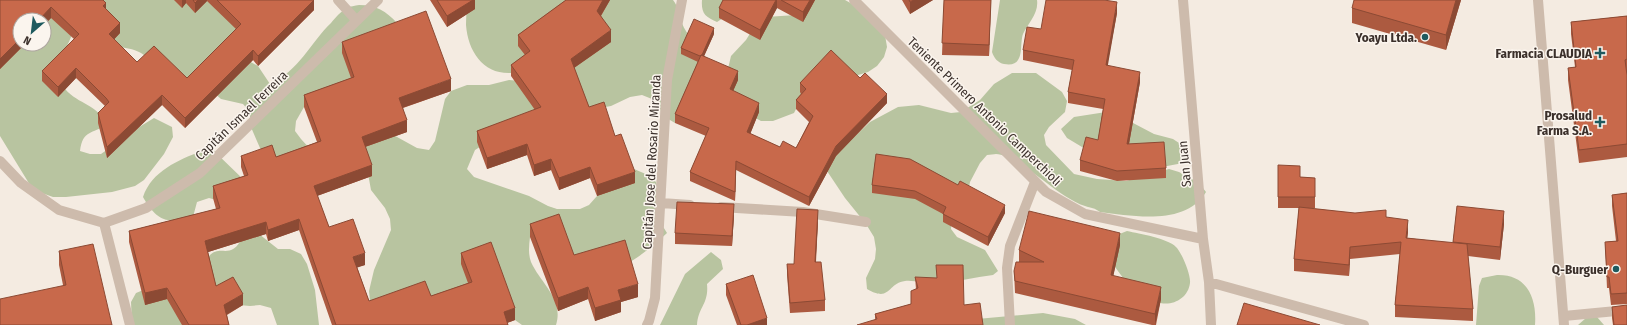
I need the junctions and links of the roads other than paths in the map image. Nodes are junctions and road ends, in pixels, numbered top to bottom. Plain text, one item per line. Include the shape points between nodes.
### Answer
1 (338, 0) edge
2 (378, 0) edge
3 (682, 0) edge
4 (854, 0) edge
5 (1183, 0) edge
6 (1538, 0) edge
7 (356, 20) junction
8 (0, 161) edge
9 (1035, 182) junction
10 (661, 203) junction
11 (866, 222) dead end
12 (104, 223) junction
13 (1204, 239) junction
14 (1209, 282) junction
15 (1627, 310) edge
16 (1564, 320) edge
17 (130, 325) edge
18 (646, 325) edge
19 (1010, 325) edge
20 (1211, 325) edge
21 (1364, 325) edge

1 - 7 street
2 - 7 street, Capitán Ismael Ferreira
3 - 10 street, Capitán Jose del Rosario Miranda via 667,80
4 - 9 street, Teniente Primero Antonio Camperchioli
5 - 13 street, San Juan
6 - 16 street
7 - 12 street, Capitán Ismael Ferreira via 200,173 146,208
8 - 12 street via 21,183 59,210
9 - 13 street, Teniente Primero Antonio Camperchioli via 1046,192 1085,214
9 - 19 street via 1010,246 1007,268
10 - 11 street via 803,212
10 - 18 street, Capitán Jose del Rosario Miranda via 655,298
12 - 17 street
13 - 14 street, San Juan
14 - 20 street, San Juan
14 - 21 street
15 - 16 street

